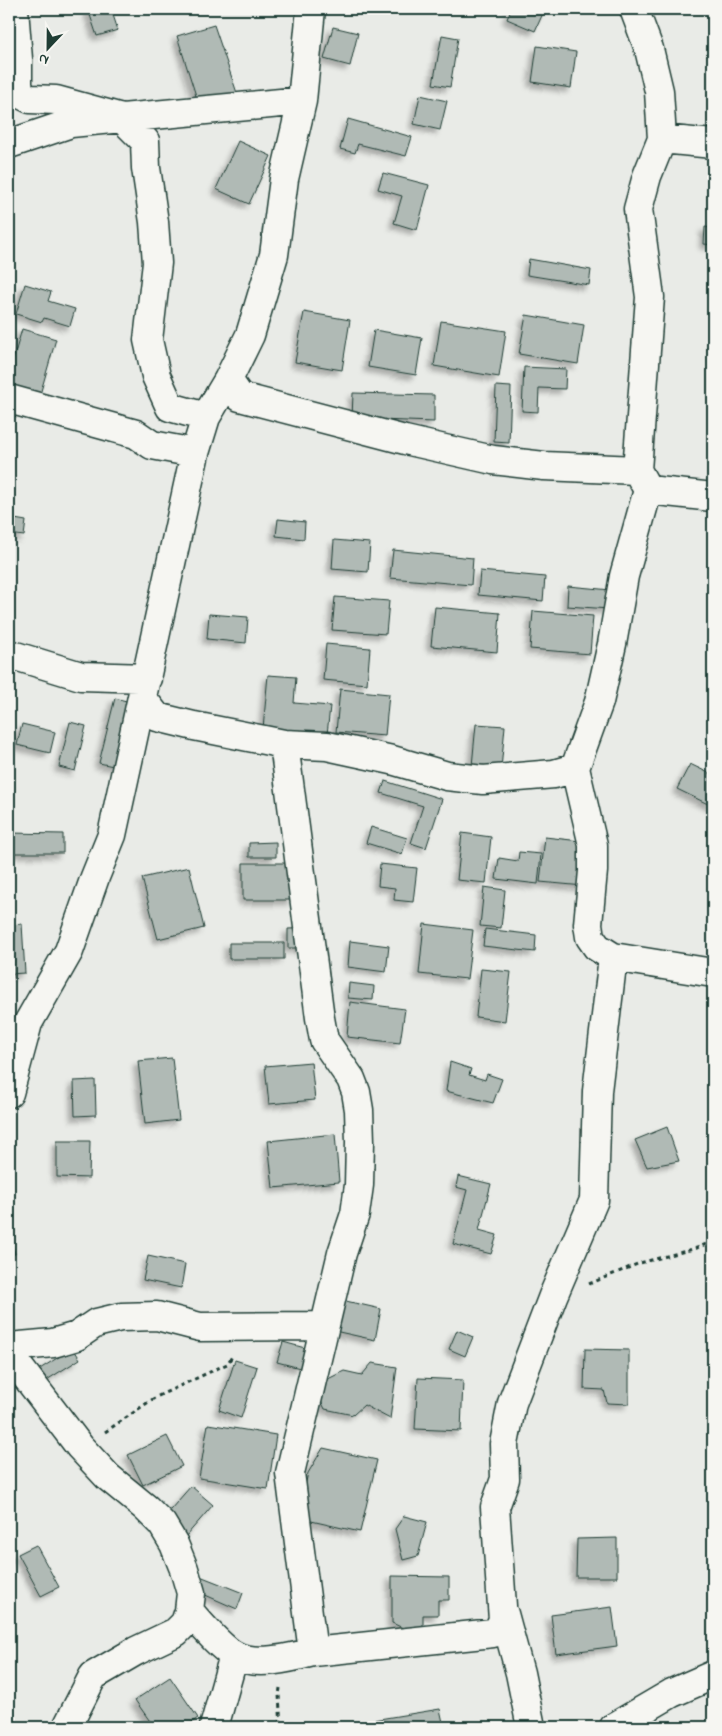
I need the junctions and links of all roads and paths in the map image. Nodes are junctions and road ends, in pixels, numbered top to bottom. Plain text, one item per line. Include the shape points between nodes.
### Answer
1 (14, 9) edge
2 (311, 9) edge
3 (634, 9) edge
4 (302, 101) junction
5 (122, 118) junction
6 (662, 139) junction
7 (9, 144) edge
8 (713, 144) edge
9 (228, 380) junction
10 (9, 399) edge
11 (206, 417) junction
12 (195, 453) junction
13 (643, 480) junction
14 (713, 497) edge
15 (9, 654) edge
16 (145, 688) junction
17 (284, 744) junction
18 (575, 768) junction
19 (613, 957) junction
20 (713, 973) edge
21 (9, 1093) edge
22 (713, 1242) edge
23 (553, 1296) junction
24 (324, 1326) junction
25 (238, 1328) junction
26 (9, 1347) edge
27 (9, 1354) edge
28 (80, 1447) junction
29 (189, 1611) junction
30 (504, 1614) junction
31 (234, 1655) junction
32 (301, 1655) junction
33 (713, 1675) edge
34 (67, 1727) edge
35 (214, 1727) edge
36 (281, 1727) edge
37 (532, 1727) edge
38 (614, 1727) edge

1 - 5 street via 18,86 22,95 30,99 56,100
2 - 4 street
3 - 6 street via 649,49 659,91
4 - 5 street
4 - 9 street via 284,179 274,255 250,335
5 - 7 street via 71,122
5 - 11 street via 145,141 157,263 148,340 156,376 170,408
6 - 8 street
6 - 13 street via 638,210 650,297
9 - 11 street
9 - 13 street via 240,397 405,440 483,458
10 - 12 street via 136,434 152,444
11 - 12 street
12 - 16 street
13 - 14 street
13 - 18 street via 599,702
15 - 16 street via 82,676
16 - 17 street via 157,717
16 - 21 street via 112,835 69,951 28,1023
17 - 18 street via 327,746 447,776 483,780 554,774
17 - 24 street via 324,1040 351,1079 359,1110 360,1170 355,1214
18 - 19 street via 593,845 590,937
19 - 20 street
19 - 23 street via 596,1091 594,1200
22 - 23 path via 640,1263
23 - 30 street via 512,1403 504,1444 505,1479 495,1507
24 - 25 street
24 - 32 street via 290,1474
25 - 26 street via 200,1327 157,1316 121,1317 96,1323 77,1336 53,1343
25 - 28 path via 237,1345 227,1364 156,1398
27 - 28 street
28 - 29 street via 108,1477 162,1524 184,1570 191,1593
29 - 31 street
29 - 34 street via 185,1623 176,1632 93,1676
30 - 32 street via 500,1628 493,1633
30 - 37 street
31 - 32 street via 264,1661
31 - 35 street
32 - 36 path via 279,1695
33 - 38 street via 672,1693

